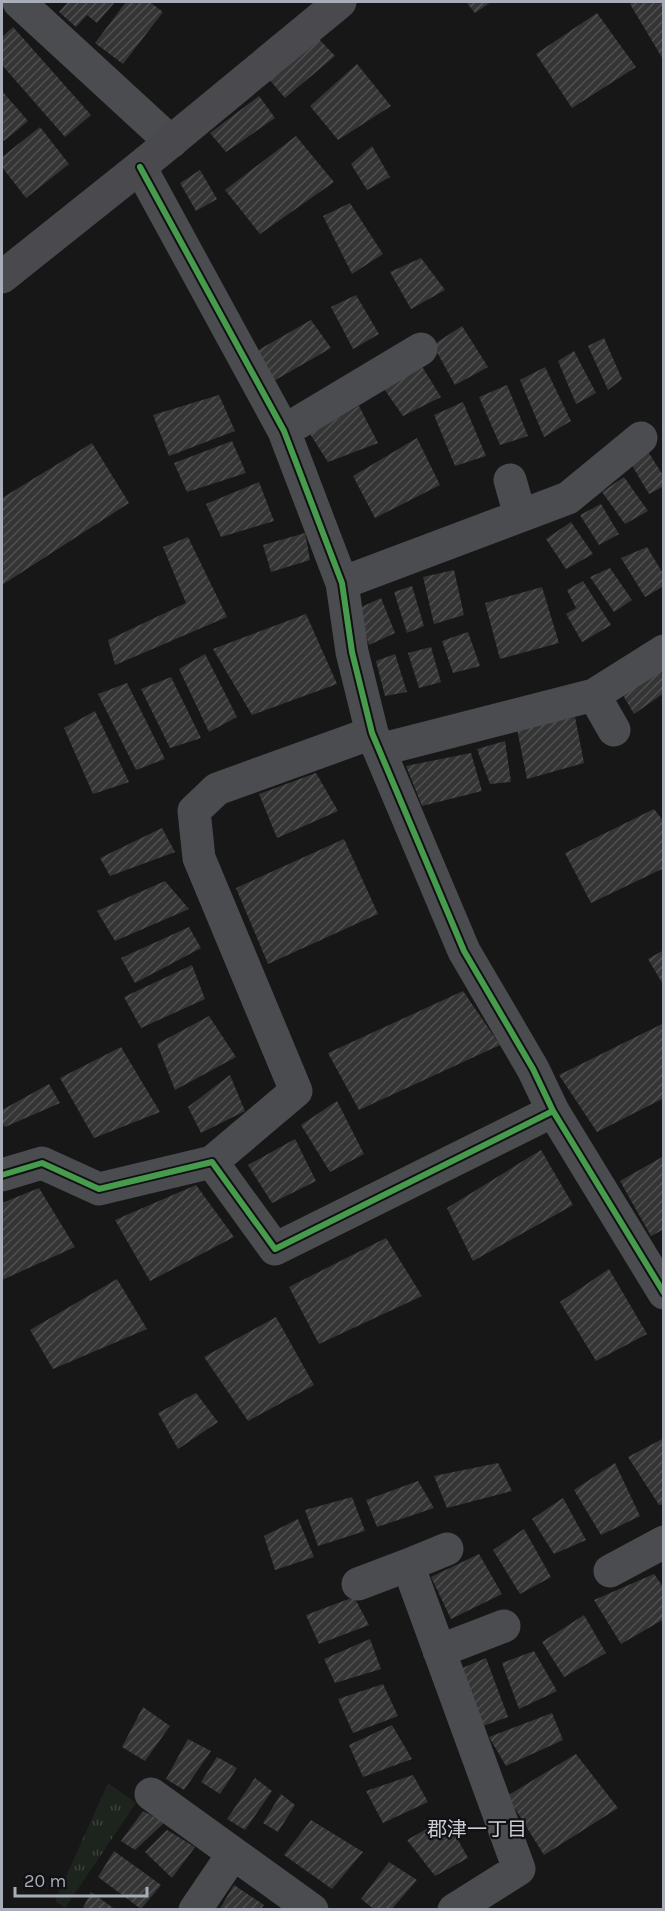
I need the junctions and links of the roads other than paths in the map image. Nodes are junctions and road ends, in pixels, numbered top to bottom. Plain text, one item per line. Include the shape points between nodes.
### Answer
1 (19, 2) edge
2 (340, 2) edge
3 (171, 142) junction
4 (140, 167) junction
5 (2, 277) edge
6 (421, 349) dead end
7 (284, 431) junction
8 (641, 438) dead end
9 (510, 480) dead end
10 (520, 515) junction
11 (342, 583) junction
12 (663, 651) edge
13 (594, 695) junction
14 (614, 730) dead end
15 (376, 742) junction
16 (553, 1110) junction
17 (212, 1162) junction
18 (2, 1175) edge
19 (663, 1293) edge
20 (663, 1542) edge
21 (447, 1549) dead end
22 (408, 1565) junction
23 (610, 1571) dead end
24 (358, 1584) dead end
25 (504, 1626) dead end
26 (439, 1651) junction
27 (151, 1794) dead end
28 (233, 1854) junction
29 (195, 1910) edge
30 (312, 1910) edge
31 (454, 1910) edge

1 - 3 street
2 - 3 street
3 - 4 street
4 - 5 street
4 - 7 street
6 - 7 street
7 - 11 street
8 - 10 street via 568,498
9 - 10 street
10 - 11 street
11 - 15 street via 352,652
12 - 13 street
13 - 14 street
13 - 15 street
15 - 16 street via 464,951
15 - 17 street via 217,789 194,811 199,858 296,1091
16 - 17 street via 275,1249
16 - 19 street
17 - 18 street via 99,1189 42,1163
20 - 23 street
21 - 22 street
22 - 24 street
22 - 26 street
25 - 26 street
26 - 31 street via 519,1869
27 - 28 street
28 - 29 street
28 - 30 street

